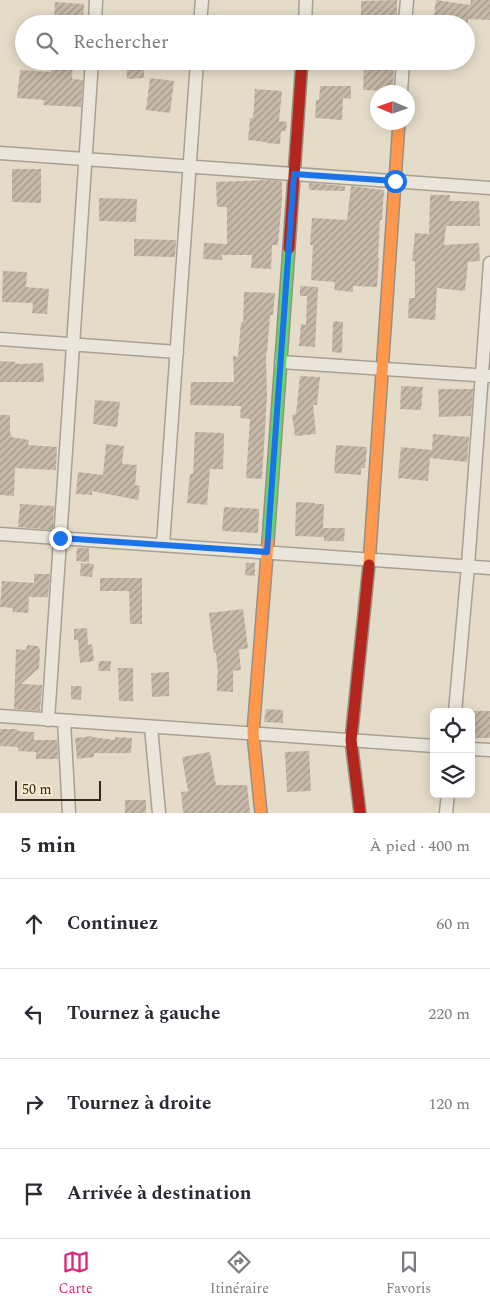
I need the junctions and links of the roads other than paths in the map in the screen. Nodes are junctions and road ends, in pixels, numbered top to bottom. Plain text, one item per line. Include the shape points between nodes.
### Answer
1 (96, 0) edge
2 (202, 0) edge
3 (306, 0) edge
4 (407, 0) edge
5 (95, 15) edge
6 (201, 15) edge
7 (305, 15) edge
8 (406, 15) edge
9 (91, 70) edge
10 (196, 70) edge
11 (301, 70) edge
12 (402, 70) edge
13 (401, 85) edge
14 (398, 130) edge
15 (0, 153) edge
16 (86, 159) junction
17 (190, 166) junction
18 (294, 174) junction
19 (395, 181) junction
20 (490, 188) edge
21 (490, 263) edge
22 (0, 339) edge
23 (73, 344) junction
24 (177, 352) junction
25 (281, 362) junction
26 (383, 368) junction
27 (486, 376) edge
28 (0, 534) edge
29 (60, 538) junction
30 (163, 545) junction
31 (267, 552) junction
32 (370, 560) junction
33 (468, 566) junction
34 (490, 568) edge
35 (455, 708) edge
36 (0, 716) edge
37 (48, 720) junction
38 (64, 721) junction
39 (152, 727) junction
40 (253, 733) junction
41 (351, 740) junction
42 (430, 746) edge
43 (475, 749) edge
44 (490, 750) edge
45 (448, 798) edge
46 (69, 813) edge
47 (159, 813) edge
48 (261, 813) edge
49 (360, 813) edge
50 (446, 813) edge

1 - 5 street
2 - 6 street
3 - 7 street
4 - 8 street
9 - 16 street
10 - 17 street
11 - 18 street
12 - 13 street
14 - 19 street
15 - 16 street
16 - 17 street
16 - 23 street
17 - 18 street
17 - 24 street
18 - 19 street
18 - 25 street
19 - 20 street
19 - 26 street
21 - 27 street
22 - 23 street
23 - 24 street
23 - 29 street
24 - 30 street
25 - 26 street
25 - 31 street
26 - 27 street
26 - 32 street
27 - 33 street
28 - 29 street
29 - 30 street
29 - 37 street
30 - 31 street
31 - 32 street
31 - 40 street
32 - 33 street
32 - 41 street
33 - 34 street
33 - 35 street
36 - 37 street
37 - 38 street
38 - 39 street
38 - 46 street
39 - 40 street
39 - 47 street
40 - 41 street
40 - 48 street
41 - 42 street
41 - 49 street
43 - 44 street
45 - 50 street

